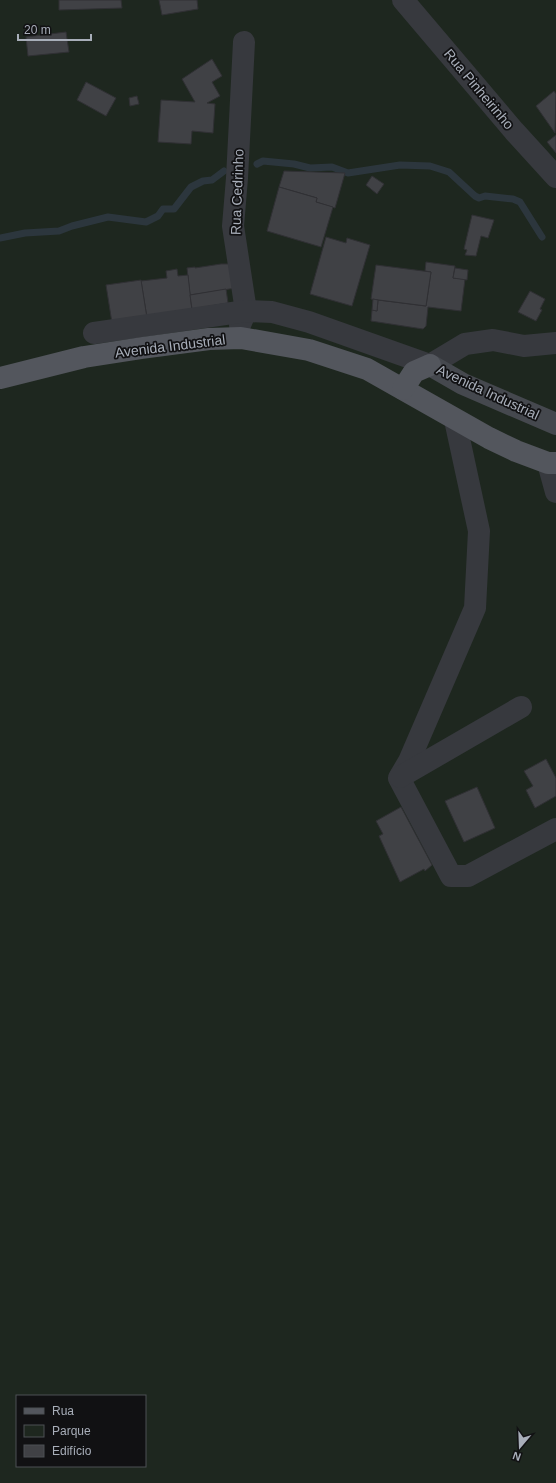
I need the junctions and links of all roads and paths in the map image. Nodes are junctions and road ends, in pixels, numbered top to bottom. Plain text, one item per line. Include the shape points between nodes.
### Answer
1 (403, 0) edge
2 (244, 42) dead end
3 (556, 177) edge
4 (246, 311) junction
5 (94, 332) dead end
6 (235, 339) junction
7 (556, 342) edge
8 (430, 365) junction
9 (0, 378) edge
10 (403, 389) junction
11 (455, 420) junction
12 (556, 424) edge
13 (552, 463) edge
14 (556, 492) edge
15 (521, 707) dead end
16 (399, 778) junction
17 (556, 830) edge

1 - 3 street, Rua Pinheirinho
2 - 4 street, Rua Cedrinho via 232,226
4 - 5 street, Avenida Industrial
4 - 6 street
4 - 8 street, Avenida Industrial via 272,312 309,322
6 - 9 main road, Avenida Industrial via 209,339 91,356
6 - 10 main road, Avenida Industrial via 309,350 367,369
7 - 8 street via 524,346 493,340 465,344
8 - 10 main road via 414,372
8 - 12 street, Avenida Industrial via 463,384
10 - 11 main road, Avenida Industrial
11 - 13 main road, Avenida Industrial via 516,451
11 - 16 street via 479,531 475,608 409,761
13 - 14 street
15 - 16 street
16 - 17 street via 451,876 468,876

